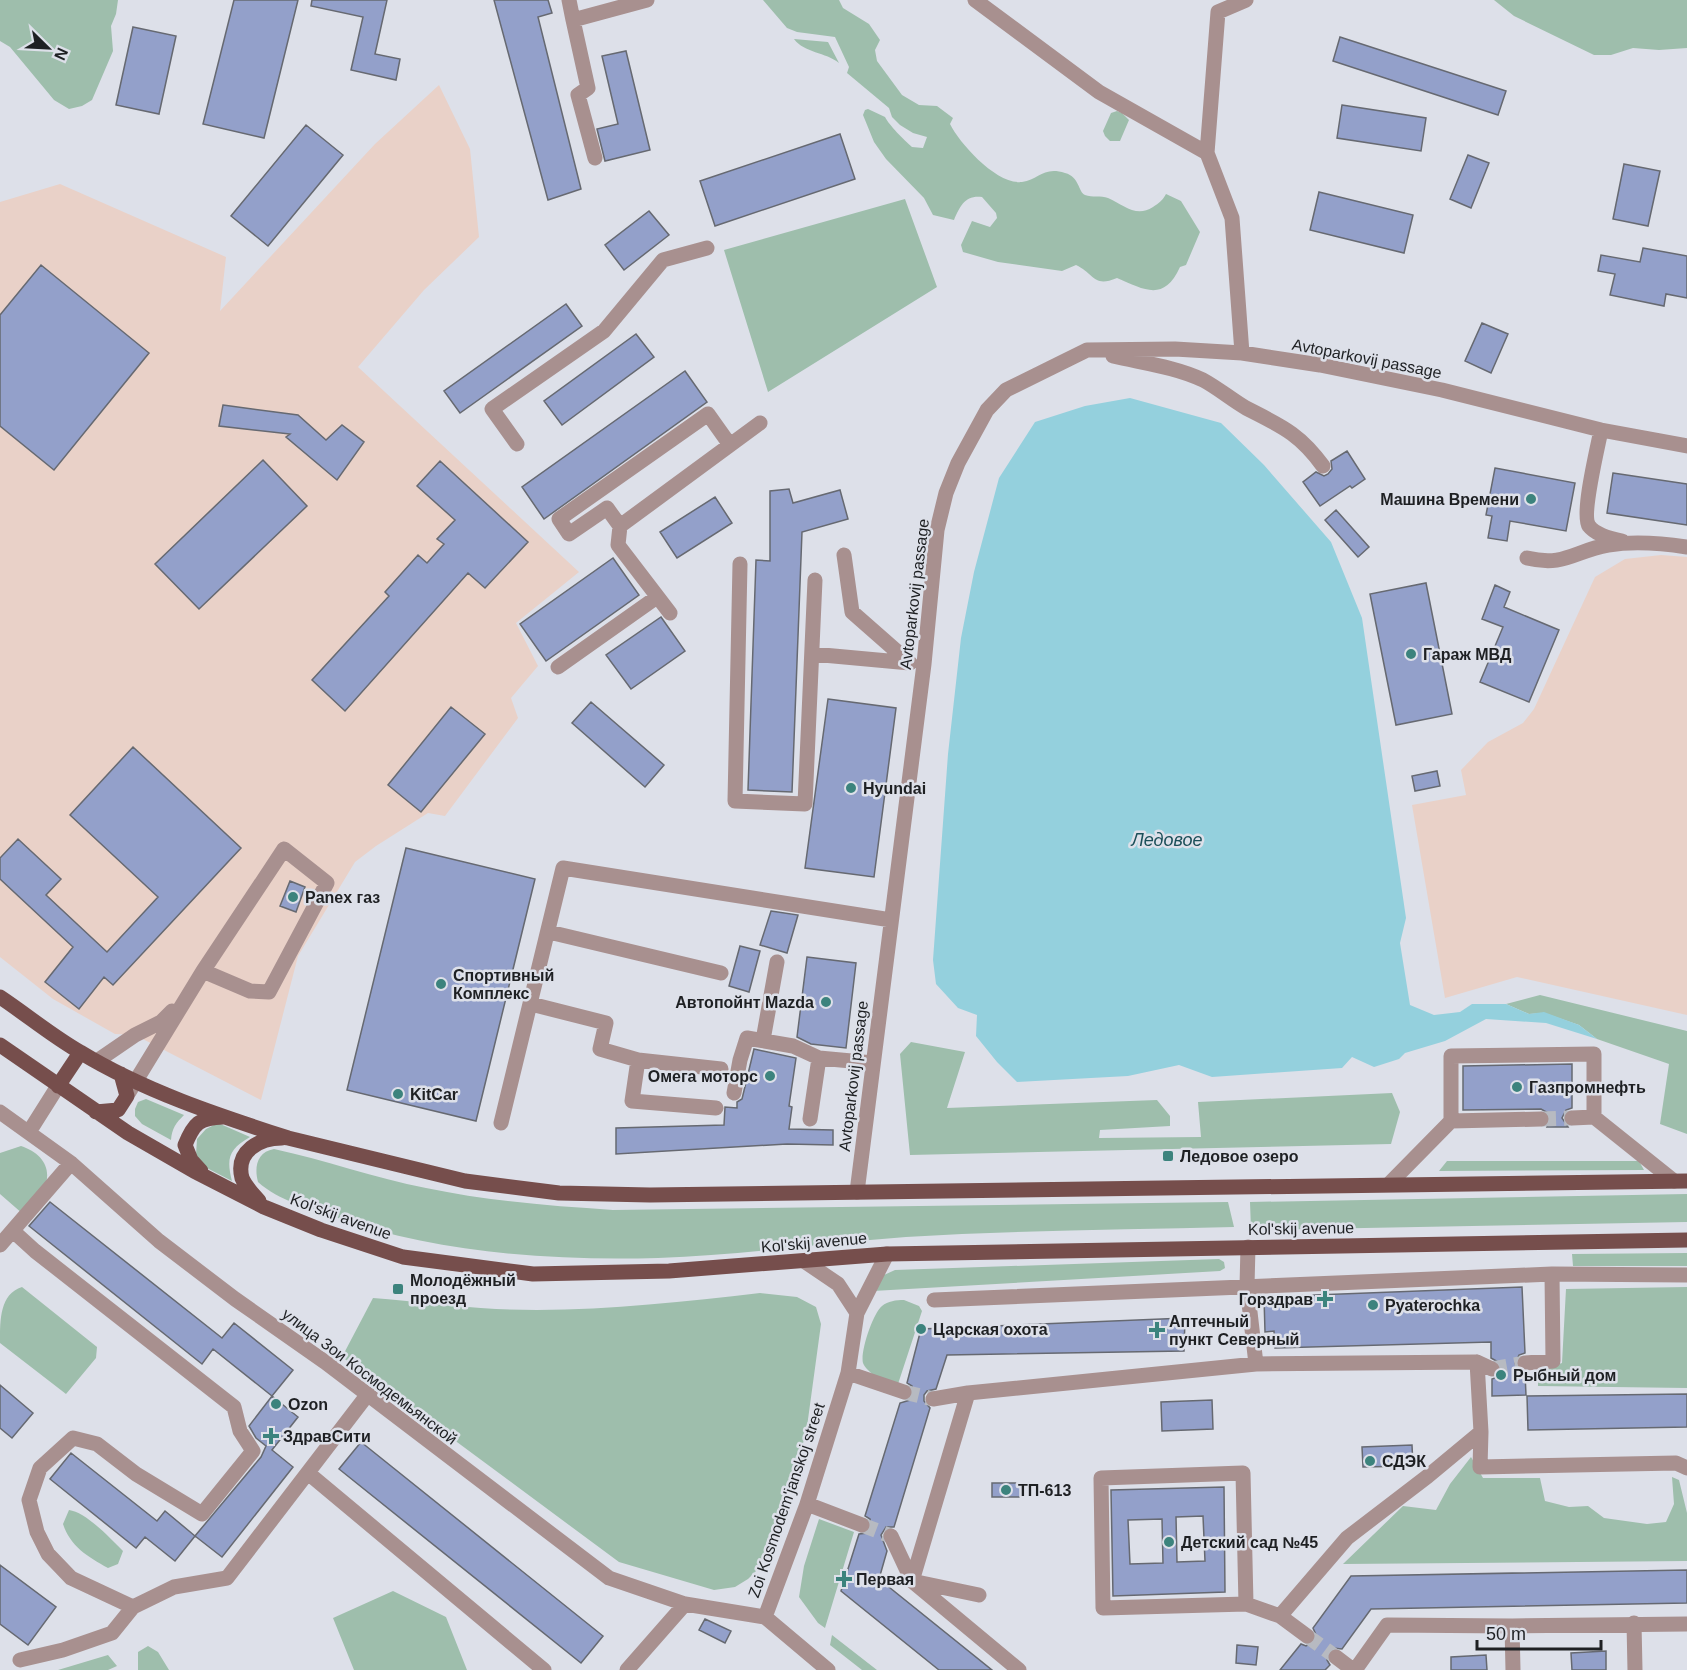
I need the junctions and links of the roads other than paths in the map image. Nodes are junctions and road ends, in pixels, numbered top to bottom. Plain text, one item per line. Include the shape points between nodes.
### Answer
1 (569, 0) edge
2 (647, 0) edge
3 (975, 0) edge
4 (1246, 0) edge
5 (573, 20) junction
6 (1207, 153) junction
7 (595, 158) dead end
8 (708, 248) dead end
9 (1087, 351) junction
10 (1242, 353) junction
11 (760, 423) dead end
12 (1601, 430) junction
13 (517, 444) dead end
14 (730, 445) junction
15 (1687, 446) edge
16 (1323, 466) dead end
17 (620, 526) junction
18 (1589, 527) junction
19 (1631, 543) junction
20 (1687, 547) edge
21 (1585, 551) junction
22 (844, 555) dead end
23 (1527, 558) dead end
24 (740, 564) dead end
25 (815, 580) dead end
26 (657, 597) junction
27 (670, 613) dead end
28 (812, 654) junction
29 (917, 664) junction
30 (558, 667) dead end
31 (891, 920) junction
32 (549, 932) junction
33 (777, 962) dead end
34 (203, 971) junction
35 (721, 973) dead end
36 (188, 996) junction
37 (0, 997) edge
38 (531, 1004) junction
39 (763, 1040) junction
40 (0, 1045) edge
41 (80, 1053) junction
42 (819, 1058) junction
43 (638, 1060) junction
44 (98, 1061) junction
45 (873, 1063) junction
46 (721, 1069) dead end
47 (128, 1078) junction
48 (57, 1086) junction
49 (734, 1093) dead end
50 (127, 1096) joint
51 (716, 1108) dead end
52 (0, 1112) edge
53 (114, 1116) junction
54 (226, 1117) junction
55 (1572, 1118) tunnel mouth
56 (1594, 1118) junction
57 (810, 1119) dead end
58 (1541, 1119) tunnel mouth
59 (1451, 1121) junction
60 (501, 1124) dead end
61 (29, 1132) junction
62 (288, 1138) junction
63 (71, 1163) junction
64 (208, 1178) junction
65 (1680, 1181) edge
66 (1389, 1184) junction
67 (857, 1192) junction
68 (264, 1207) junction
69 (13, 1231) junction
70 (1687, 1240) edge
71 (0, 1245) edge
72 (1248, 1247) junction
73 (887, 1254) junction
74 (804, 1261) junction
75 (1552, 1274) junction
76 (1687, 1275) edge
77 (1247, 1286) junction
78 (934, 1300) dead end
79 (857, 1313) junction
80 (1477, 1362) junction
81 (1525, 1363) tunnel mouth
82 (1256, 1364) junction
83 (1492, 1369) tunnel mouth
84 (848, 1373) junction
85 (904, 1392) tunnel mouth
86 (368, 1394) junction
87 (969, 1394) junction
88 (933, 1399) tunnel mouth
89 (1481, 1432) junction
90 (1683, 1465) edge
91 (308, 1473) junction
92 (807, 1504) junction
93 (862, 1525) tunnel mouth
94 (891, 1536) tunnel mouth
95 (912, 1581) junction
96 (980, 1595) dead end
97 (685, 1604) junction
98 (1246, 1604) junction
99 (132, 1607) junction
100 (1280, 1616) junction
101 (765, 1617) junction
102 (1634, 1623) junction
103 (1687, 1624) edge
104 (1512, 1626) junction
105 (1307, 1636) tunnel mouth
106 (1336, 1658) tunnel mouth
107 (20, 1660) dead end
108 (544, 1670) edge
109 (627, 1670) edge
110 (828, 1670) edge
111 (1019, 1670) edge
112 (1354, 1670) edge
113 (1514, 1670) edge
114 (1635, 1670) edge

1 - 5 street
2 - 5 street
3 - 6 street via 1099,92
4 - 6 street via 1218,12
5 - 7 street via 588,88 578,95
6 - 10 street via 1232,218
8 - 13 street via 663,260 604,331 492,409
9 - 10 street, Avtoparkovij passage via 1175,349
9 - 16 street via 1172,369 1203,380 1296,435
9 - 29 street, Avtoparkovij passage via 1006,390 987,410 958,463 937,530
10 - 12 street, Avtoparkovij passage via 1442,390
11 - 14 street
12 - 15 street, Avtoparkovij passage
12 - 18 street via 1587,503
14 - 17 street
14 - 17 street via 708,414 559,519 568,534 607,508
17 - 26 street via 618,545
18 - 19 street
18 - 21 street
19 - 20 street
19 - 21 street
21 - 23 street via 1555,562
22 - 29 street via 852,612
24 - 28 street via 735,801 805,804
25 - 28 street
26 - 27 street
26 - 30 street
28 - 29 street
29 - 31 street, Avtoparkovij passage
31 - 32 street via 563,868
31 - 45 street, Avtoparkovij passage
32 - 35 street
32 - 38 street
33 - 39 street
34 - 34 street via 250,991 269,992 327,883 284,849
34 - 36 street
36 - 44 street via 161,1022
36 - 47 street
37 - 41 main road
38 - 43 street via 606,1023 600,1049
38 - 60 street
39 - 42 street via 794,1046
39 - 49 street via 747,1038
40 - 48 main road
41 - 44 main road
41 - 48 main road
42 - 45 street
42 - 57 street
43 - 46 street
43 - 51 street via 632,1101
44 - 47 main road
45 - 67 street, Avtoparkovij passage
47 - 50 street
47 - 54 main road
48 - 53 main road via 96,1112
48 - 61 street
50 - 53 main road
52 - 61 street, улица Зои Космодемьянской
53 - 64 main road, Kol'skij avenue
54 - 62 main road
54 - 64 main road via 206,1118 192,1128 185,1145 191,1160
55 - 56 street
56 - 59 street via 1594,1054 1451,1056
56 - 65 street
58 - 59 street
59 - 66 street
61 - 63 street, улица Зои Космодемьянской
62 - 67 main road via 465,1181 559,1193
62 - 68 main road via 255,1143 242,1159 242,1177
63 - 69 street
63 - 86 street, улица Зои Космодемьянской via 159,1241
64 - 68 main road, Kol'skij avenue
65 - 66 main road
66 - 67 main road
68 - 74 main road, Kol'skij avenue via 403,1257 533,1274 669,1271
69 - 71 street
69 - 99 street via 234,1407 240,1431 254,1451 202,1514 136,1474 97,1444 74,1438 40,1468 29,1500 37,1532 48,1554 70,1578
70 - 72 main road, Kol'skij avenue
72 - 73 main road, Kol'skij avenue
72 - 77 street
73 - 74 main road, Kol'skij avenue
73 - 79 street, Zoi Kosmodem'janskoj street
74 - 79 street via 838,1284
75 - 76 street
75 - 77 street
75 - 81 street via 1553,1361
77 - 78 street
77 - 82 street
79 - 84 street, Zoi Kosmodem'janskoj street
80 - 82 street
80 - 83 street
80 - 89 street
82 - 87 street
84 - 85 street
84 - 92 street, Zoi Kosmodem'janskoj street
86 - 91 street
86 - 97 street, улица Зои Космодемьянской via 609,1578
87 - 88 street
87 - 95 street
89 - 90 street via 1480,1467
89 - 100 street via 1347,1538
91 - 99 street via 226,1578 174,1587
91 - 108 street
92 - 93 street
92 - 101 street, Zoi Kosmodem'janskoj street
94 - 95 street
95 - 96 street
95 - 111 street
97 - 101 street, улица Зои Космодемьянской
97 - 109 street
98 - 98 street via 1243,1473 1101,1478 1103,1608
98 - 100 street
99 - 107 street via 112,1634
100 - 105 street
101 - 110 street, Zoi Kosmodem'janskoj street
102 - 103 street
102 - 104 street
102 - 114 street
104 - 112 street via 1387,1624
104 - 113 street
106 - 112 street

